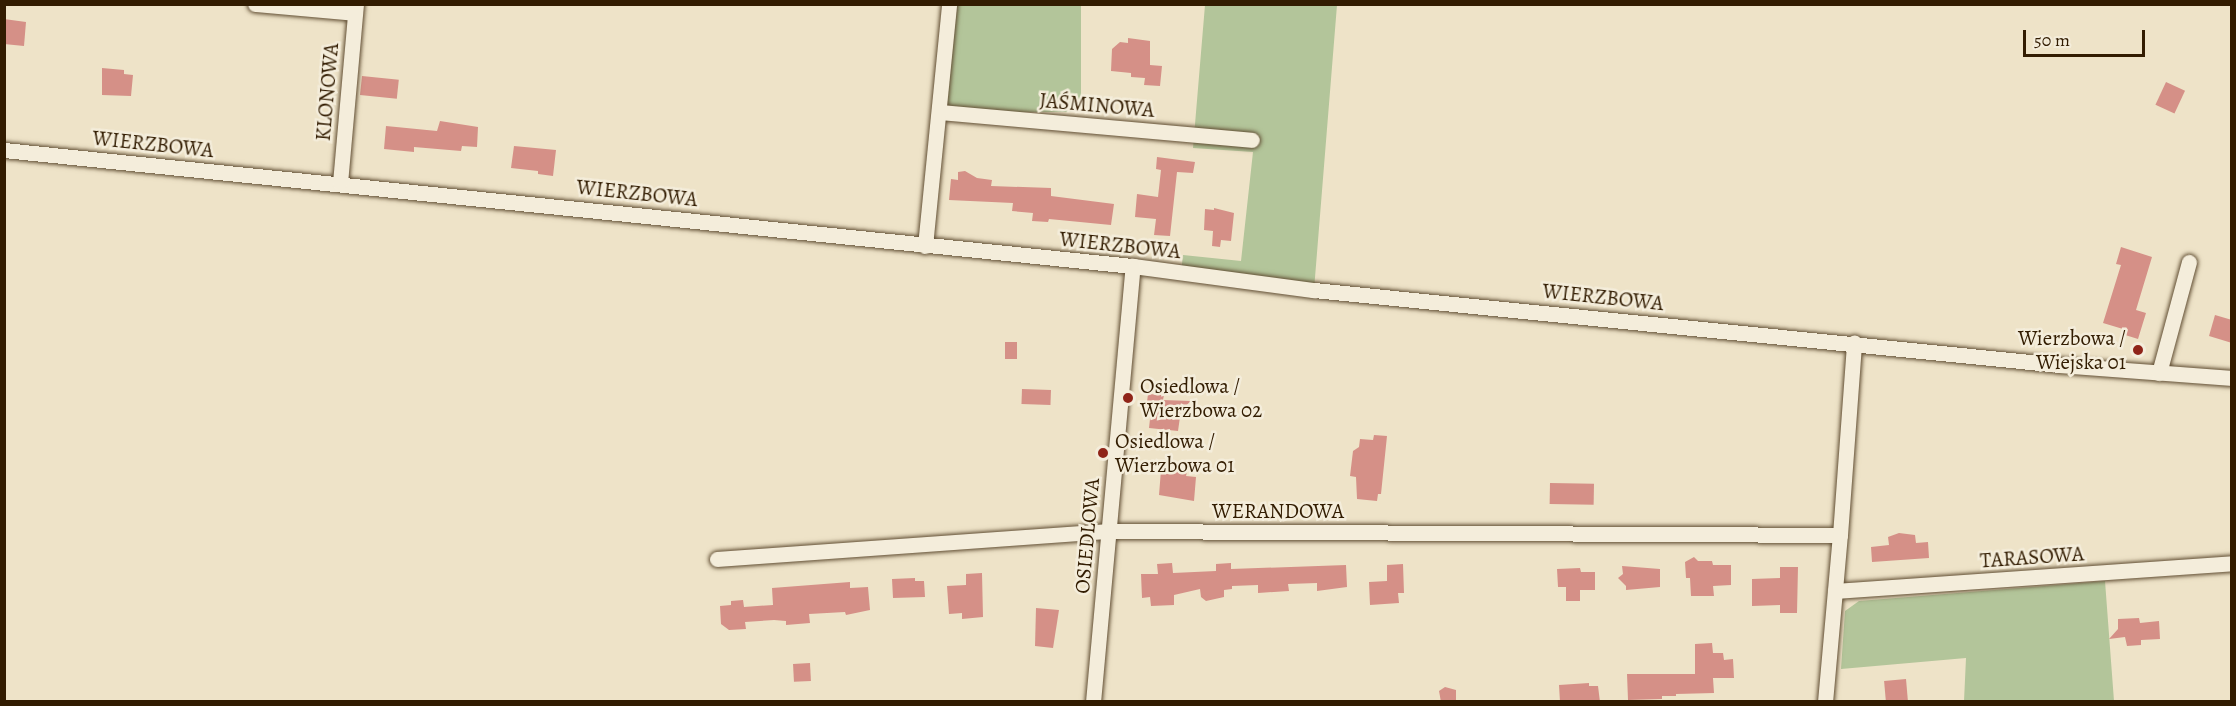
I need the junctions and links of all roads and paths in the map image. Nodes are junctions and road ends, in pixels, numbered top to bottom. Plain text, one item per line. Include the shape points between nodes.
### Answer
1 (255, 4) edge
2 (949, 4) edge
3 (356, 9) edge
4 (939, 112) junction
5 (1252, 140) dead end
6 (4, 150) edge
7 (340, 183) junction
8 (925, 246) junction
9 (2189, 262) dead end
10 (1133, 266) junction
11 (1854, 343) junction
12 (2159, 373) junction
13 (2232, 378) edge
14 (1108, 531) junction
15 (1840, 535) junction
16 (717, 559) dead end
17 (2232, 563) edge
18 (1835, 591) junction
19 (1093, 702) edge
20 (1824, 702) edge

1 - 3 street
2 - 4 street
3 - 7 street, KLONOWA
4 - 5 street, JAŚMINOWA
4 - 8 street
6 - 7 street, WIERZBOWA
7 - 8 street, WIERZBOWA
8 - 10 street, WIERZBOWA
9 - 12 street
10 - 11 street, WIERZBOWA via 1314,290
10 - 14 street, OSIEDLOWA
11 - 12 street, WIERZBOWA
11 - 15 street
12 - 13 street, WIERZBOWA
14 - 15 street, WERANDOWA
14 - 16 street, WERANDOWA
14 - 19 street, OSIEDLOWA
15 - 18 street
17 - 18 street, TARASOWA
18 - 20 street

